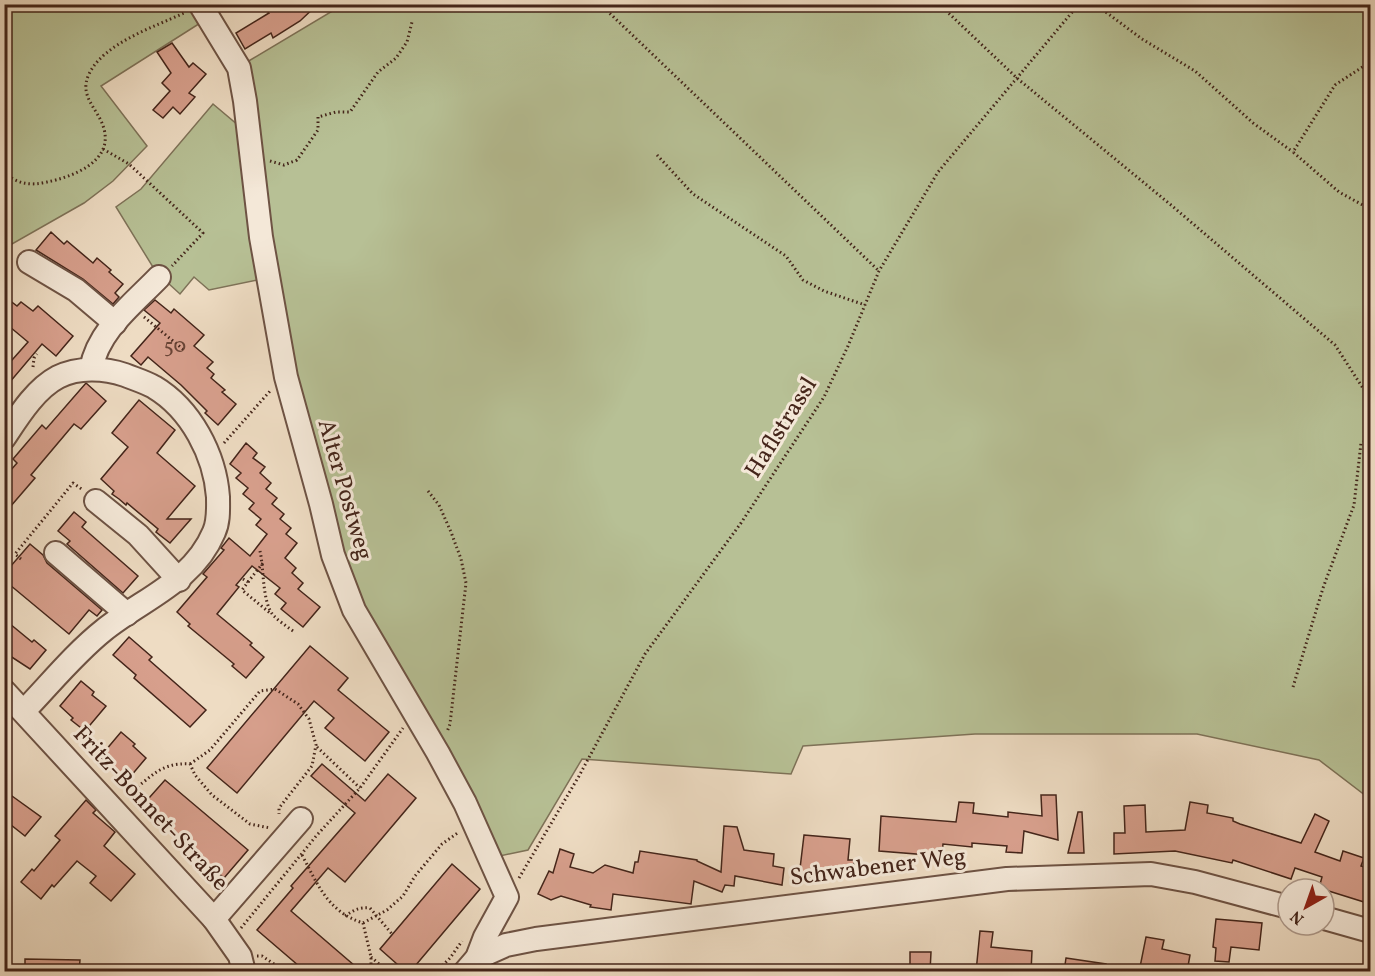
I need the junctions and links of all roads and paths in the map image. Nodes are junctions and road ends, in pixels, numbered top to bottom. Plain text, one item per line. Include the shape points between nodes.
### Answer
1 (600, 4) edge
2 (939, 4) edge
3 (1079, 4) edge
4 (1095, 4) edge
5 (200, 5) edge
6 (412, 22) dead end
7 (1371, 62) edge
8 (1018, 79) junction
9 (103, 149) junction
10 (1293, 152) junction
11 (251, 155) junction
12 (657, 155) dead end
13 (4, 173) edge
14 (1371, 209) edge
15 (29, 262) dead end
16 (879, 271) junction
17 (159, 277) joint
18 (865, 305) junction
19 (131, 306) junction
20 (115, 323) junction
21 (184, 350) dead end
22 (37, 354) dead end
23 (33, 367) dead end
24 (91, 369) junction
25 (285, 377) junction
26 (1371, 399) edge
27 (4, 438) edge
28 (1371, 439) edge
29 (209, 455) junction
30 (428, 491) dead end
31 (96, 501) joint
32 (260, 551) dead end
33 (56, 553) dead end
34 (21, 559) dead end
35 (263, 562) junction
36 (243, 579) dead end
37 (179, 580) junction
38 (248, 582) junction
39 (127, 614) junction
40 (272, 614) junction
41 (292, 631) dead end
42 (1293, 687) dead end
43 (4, 690) edge
44 (24, 711) junction
45 (403, 729) dead end
46 (316, 745) junction
47 (438, 753) junction
48 (190, 764) junction
49 (360, 788) junction
50 (129, 794) dead end
51 (289, 819) joint
52 (270, 828) dead end
53 (455, 834) dead end
54 (302, 855) junction
55 (519, 876) dead end
56 (1276, 904) edge
57 (345, 916) junction
58 (377, 916) junction
59 (214, 919) junction
60 (1336, 921) edge
61 (363, 923) junction
62 (242, 927) dead end
63 (1371, 931) edge
64 (392, 934) dead end
65 (262, 956) dead end
66 (371, 957) junction
67 (471, 965) edge
68 (244, 972) edge
69 (286, 972) edge
70 (371, 972) edge
71 (388, 972) edge

1 - 16 path
2 - 8 path
3 - 8 path, Haflstrassl
4 - 10 path via 1195,71 1253,123
5 - 9 path via 128,38 106,53 89,73 85,85 87,98 105,131
5 - 11 street, Alter Postweg via 239,68
6 - 11 path via 407,42 378,72 350,112 318,117 318,130 297,160 284,165
7 - 10 path via 1335,85
8 - 16 path, Haflstrassl via 938,172
8 - 26 path via 1335,345
9 - 13 path via 87,167 46,183 22,184
9 - 17 path via 129,164 203,233
10 - 14 path via 1339,192
11 - 25 street, Alter Postweg
12 - 18 path via 693,194 786,256 803,280
15 - 20 street via 76,290
16 - 18 path, Haflstrassl
17 - 19 street
18 - 55 path, Haflstrassl via 824,397 741,523 645,654
19 - 20 street
19 - 21 path
20 - 24 street via 99,343
22 - 23 path
24 - 27 street via 59,377 49,384
24 - 29 street via 114,372 156,389 190,423
25 - 29 path
25 - 47 street, Alter Postweg via 333,555 354,610
28 - 42 path via 1361,443 1354,505 1323,588
29 - 37 street via 217,478 219,516 206,548
30 - 47 path via 440,505 466,583 450,724
31 - 34 path via 73,483 15,554
31 - 37 street via 138,535
32 - 35 path
33 - 39 street
35 - 38 path
35 - 40 path via 263,585
36 - 38 path
37 - 39 street
38 - 40 path via 242,590
39 - 44 street via 98,636
40 - 41 path
43 - 44 street, Fritz-Bonnet-Straße
44 - 59 street, Fritz-Bonnet-Straße
45 - 49 path
46 - 48 path via 309,719 298,704 275,689 260,691 210,750
46 - 49 path
46 - 51 path via 312,766 279,808
47 - 67 street, Alter Postweg via 507,897
48 - 50 path via 166,766
48 - 52 path via 212,795 250,824
49 - 54 path
51 - 59 street
53 - 58 path via 429,859 403,896
54 - 57 path via 317,885
54 - 62 path
56 - 67 street, Schwabener Weg via 1151,874 1007,879 536,939 506,945
57 - 58 path via 362,907 370,908
57 - 61 path
58 - 61 path
58 - 64 path
59 - 68 street, Fritz-Bonnet-Straße via 231,940
60 - 63 street
61 - 66 path
65 - 69 path
66 - 70 path
66 - 71 path

